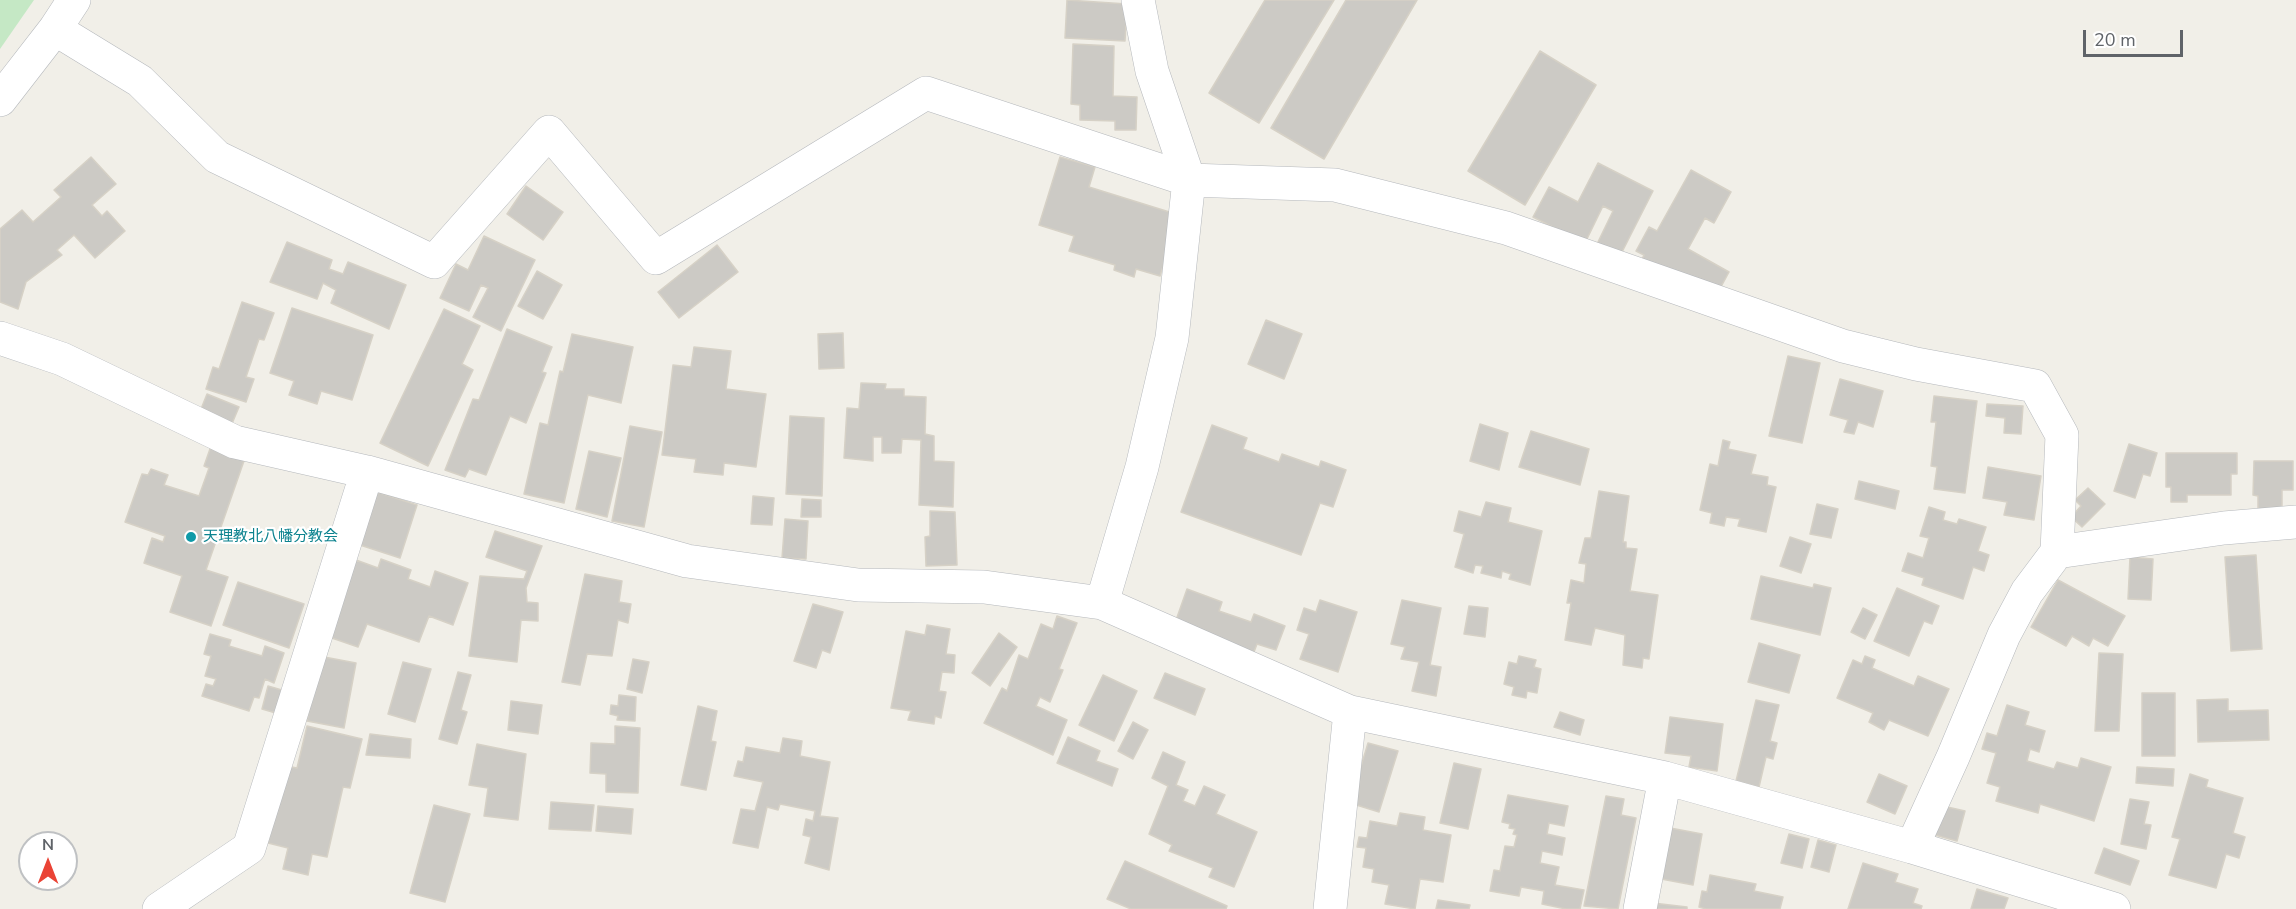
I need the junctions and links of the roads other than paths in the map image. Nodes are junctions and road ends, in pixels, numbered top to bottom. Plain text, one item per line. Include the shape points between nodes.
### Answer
1 (74, 0) edge
2 (1138, 0) edge
3 (55, 29) junction
4 (0, 100) edge
5 (1189, 180) junction
6 (0, 338) edge
7 (367, 472) junction
8 (2296, 522) edge
9 (2057, 552) junction
10 (1102, 603) junction
11 (1350, 712) junction
12 (1665, 778) junction
13 (1912, 847) junction
14 (159, 909) edge
15 (1330, 909) edge
16 (1640, 909) edge
17 (2114, 909) edge

1 - 3 street
2 - 5 street via 1152,71
3 - 4 street
3 - 5 street via 140,81 217,157 434,262 549,132 656,258 926,93
5 - 9 street via 1335,185 1506,228 1843,346 2035,386 2061,435
5 - 10 street via 1172,338 1142,467
6 - 7 street via 62,359 235,442
7 - 10 street via 687,561 858,585 984,587
7 - 14 street via 249,848
8 - 9 street via 2224,528
9 - 13 street via 2027,592 2004,635
10 - 11 street
11 - 12 street
11 - 15 street
12 - 13 street
12 - 16 street
13 - 17 street

